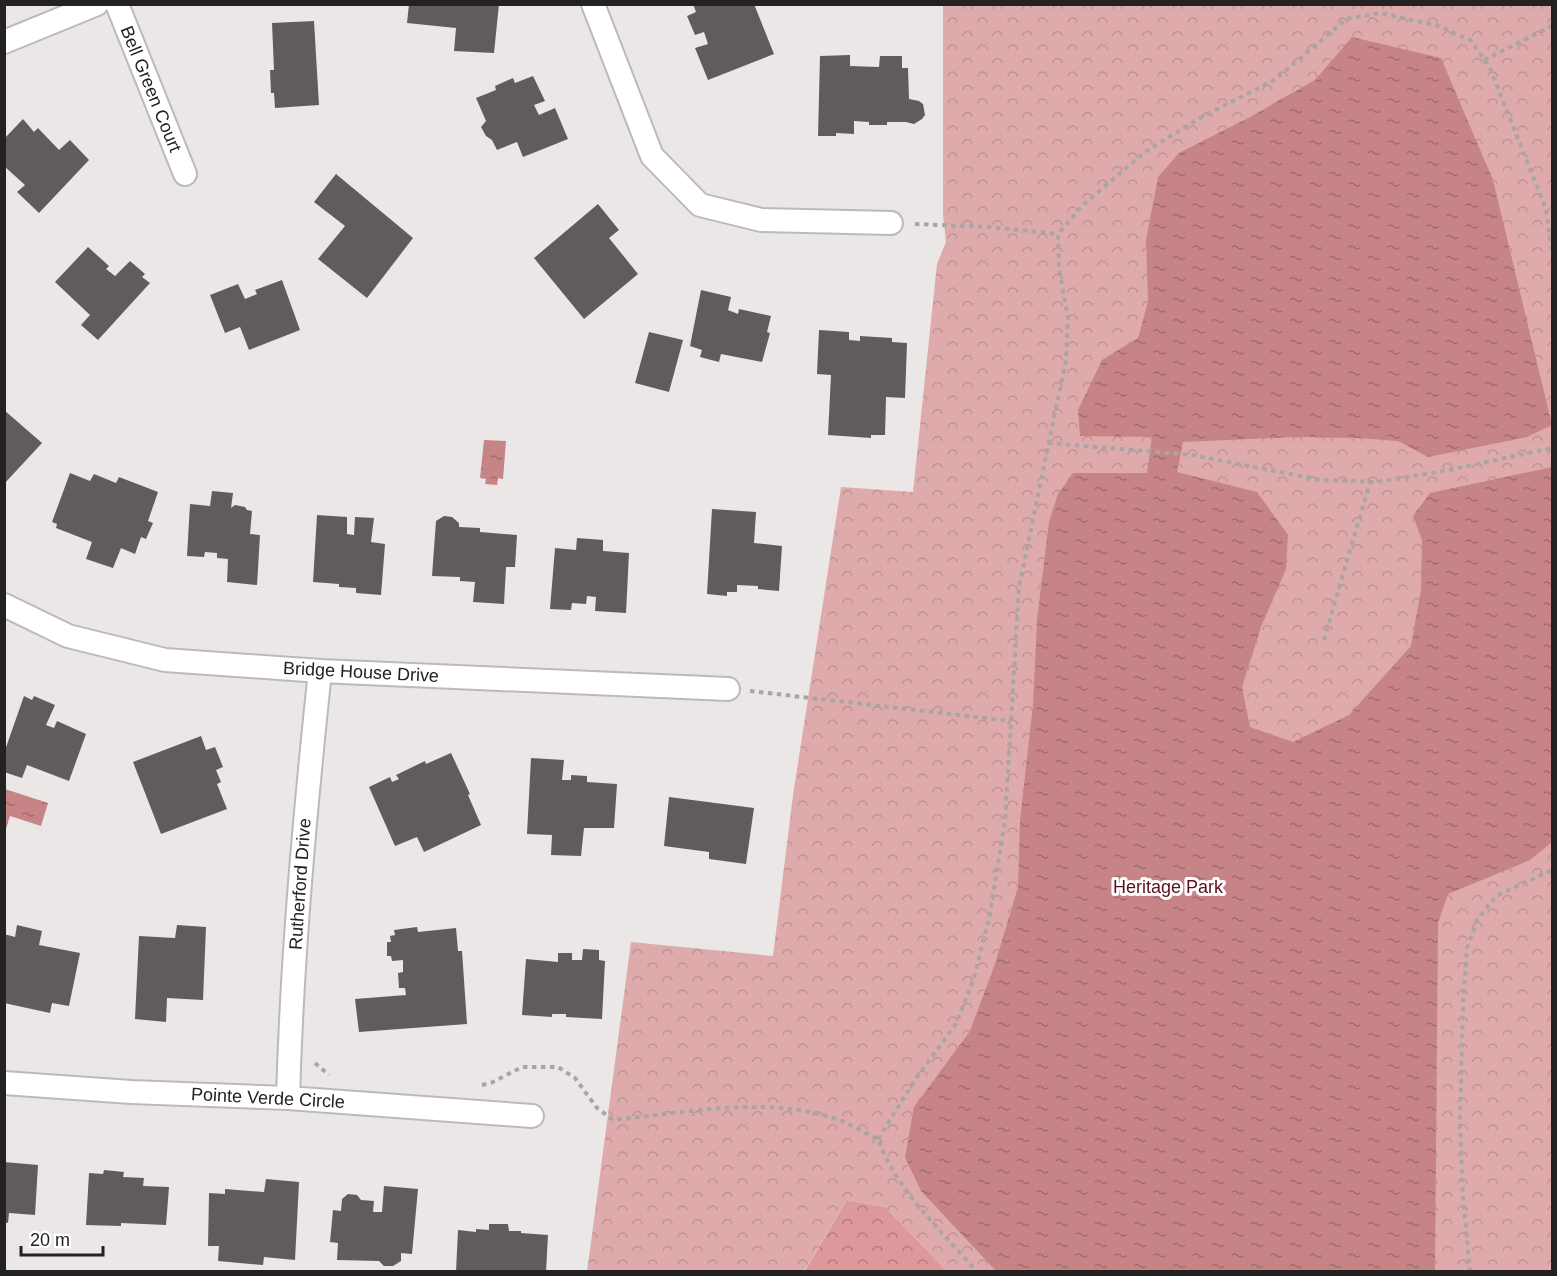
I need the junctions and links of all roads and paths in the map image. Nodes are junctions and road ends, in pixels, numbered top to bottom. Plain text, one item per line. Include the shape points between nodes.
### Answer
1 (97, 4) edge
2 (117, 4) edge
3 (593, 4) edge
4 (1552, 26) edge
5 (4, 42) edge
6 (1484, 60) junction
7 (185, 174) dead end
8 (891, 223) joint
9 (1058, 234) junction
10 (1552, 254) edge
11 (1048, 442) junction
12 (1552, 448) edge
13 (1370, 482) junction
14 (4, 605) edge
15 (1324, 640) dead end
16 (320, 671) junction
17 (728, 689) joint
18 (1011, 721) junction
19 (1552, 870) edge
20 (289, 1066) junction
21 (331, 1077) dead end
22 (4, 1083) edge
23 (481, 1086) dead end
24 (288, 1098) junction
25 (532, 1116) dead end
26 (878, 1139) junction
27 (977, 1272) edge
28 (1470, 1272) edge

1 - 5 street
2 - 7 street, Bell Green Court
3 - 8 street via 652,156 700,205 761,220
4 - 6 path
6 - 9 path via 1470,40 1439,26 1380,13 1346,19 1276,79 1145,152 1083,205
6 - 10 path via 1546,209
8 - 9 path
9 - 11 path via 1059,268 1068,318 1066,360
11 - 13 path via 1192,455 1321,480
11 - 18 path via 1019,587
12 - 13 path
13 - 15 path
14 - 16 street, Bridge House Drive via 68,636 165,660
16 - 17 street, Bridge House Drive
16 - 20 street, Rutherford Drive via 295,935
17 - 18 path
18 - 26 path via 1005,821 990,914 974,978 956,1024
19 - 28 path via 1496,896 1477,920 1467,948 1460,1124
20 - 21 path via 315,1063
20 - 24 street, Rutherford Drive
22 - 24 street, Pointe Verde Circle
23 - 26 path via 522,1067 558,1067 575,1078 597,1108 613,1120 731,1107 800,1110 837,1119
24 - 25 street, Pointe Verde Circle
26 - 27 path via 901,1184

